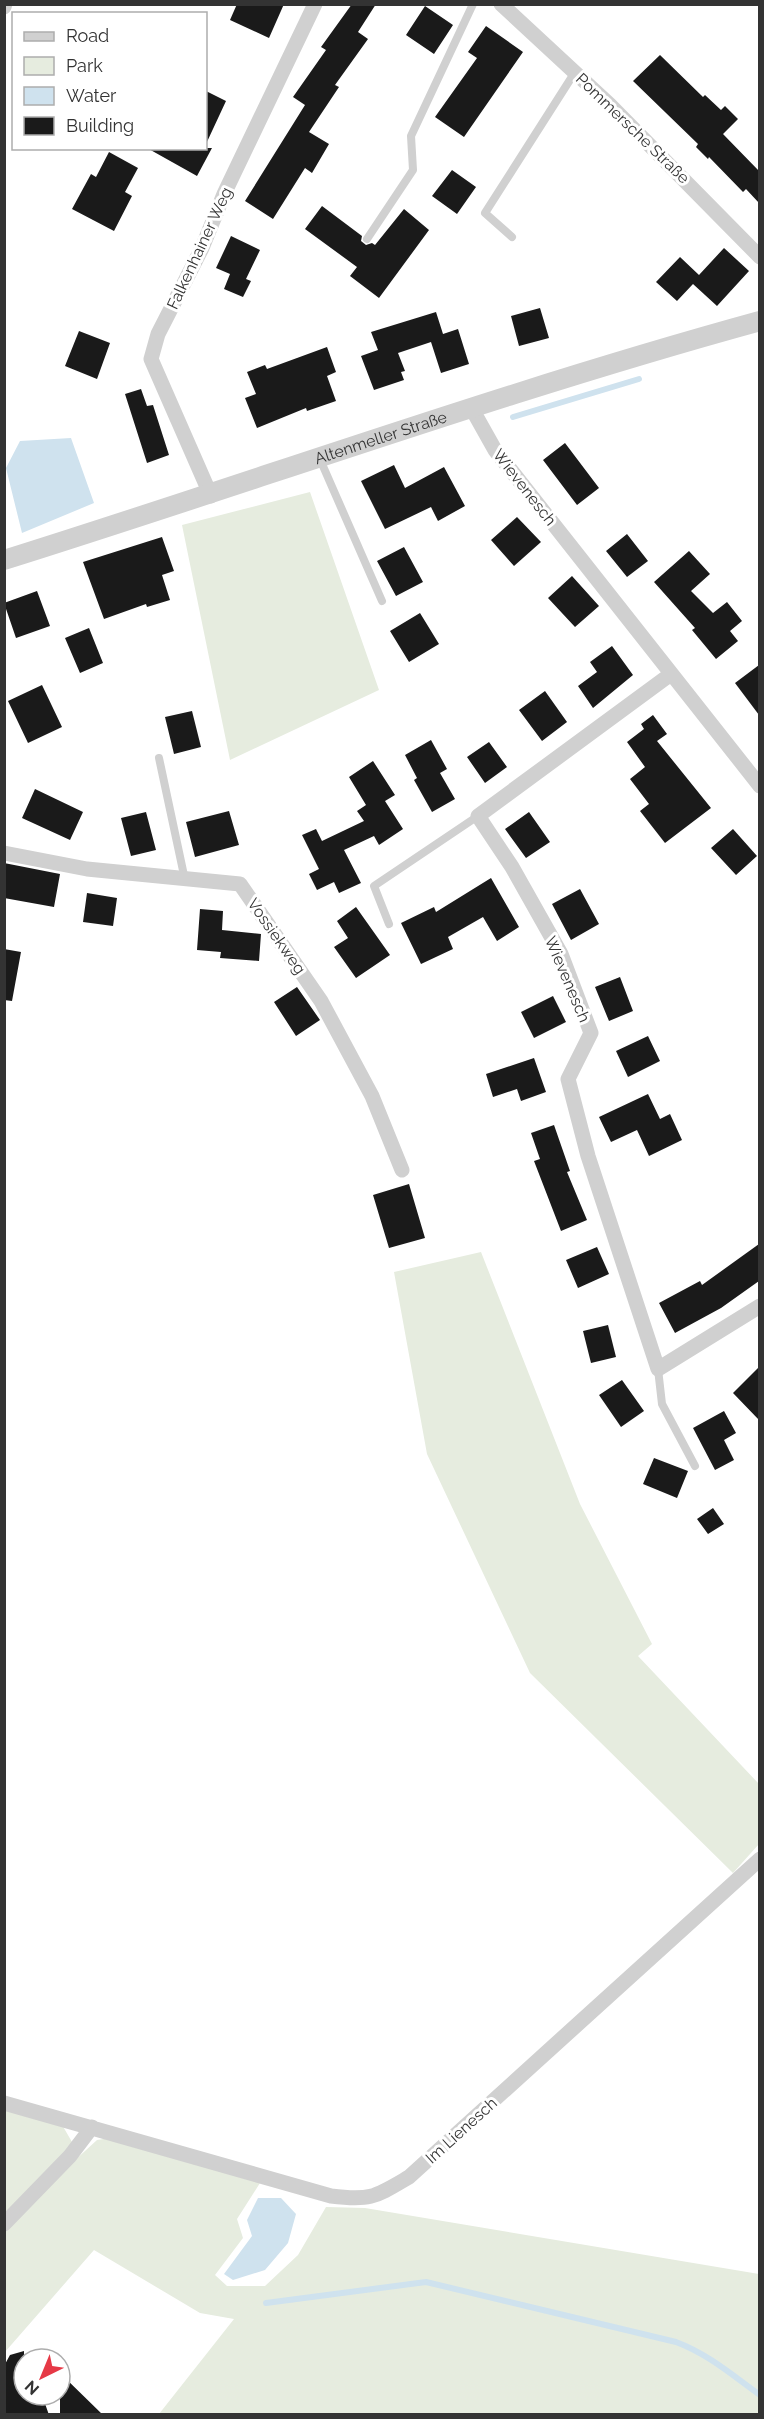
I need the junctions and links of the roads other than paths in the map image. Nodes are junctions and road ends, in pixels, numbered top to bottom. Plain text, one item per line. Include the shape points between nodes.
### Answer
1 (315, 4) edge
2 (473, 4) edge
3 (501, 4) edge
4 (575, 72) junction
5 (512, 237) dead end
6 (367, 239) dead end
7 (759, 257) edge
8 (759, 321) edge
9 (472, 409) junction
10 (319, 457) junction
11 (211, 496) junction
12 (4, 560) edge
13 (382, 601) dead end
14 (671, 674) junction
15 (159, 758) dead end
16 (759, 786) edge
17 (478, 816) junction
18 (4, 853) edge
19 (185, 880) junction
20 (388, 924) dead end
21 (402, 1170) dead end
22 (759, 1306) edge
23 (657, 1369) junction
24 (695, 1467) dead end
25 (759, 1859) edge
26 (4, 2103) edge
27 (92, 2127) junction
28 (4, 2224) edge

1 - 11 street, Falkenhainer Weg via 158,334 152,359
2 - 6 lane via 411,136 413,170
3 - 4 street, Pommersche Straße
4 - 5 lane via 485,213
4 - 7 street, Pommersche Straße via 674,167
8 - 9 street, Altenmeller Straße
9 - 10 street, Altenmeller Straße
9 - 14 street, Wievenesch via 495,450
10 - 11 street, Altenmeller Straße
10 - 13 lane
11 - 12 street, Altenmeller Straße
14 - 16 street, Wievenesch
14 - 17 street
15 - 19 lane
17 - 20 lane via 374,886
17 - 23 street, Wievenesch via 561,954 591,1033 568,1079 588,1156
18 - 19 street, Vossiekweg via 87,869
19 - 21 street, Vossiekweg via 240,884 321,1001 372,1096
22 - 23 street
23 - 24 lane via 662,1404
25 - 27 street, Im Lienesch via 409,2177 381,2194 361,2199 331,2196
26 - 27 street, Im Lienesch
27 - 28 street via 70,2156

